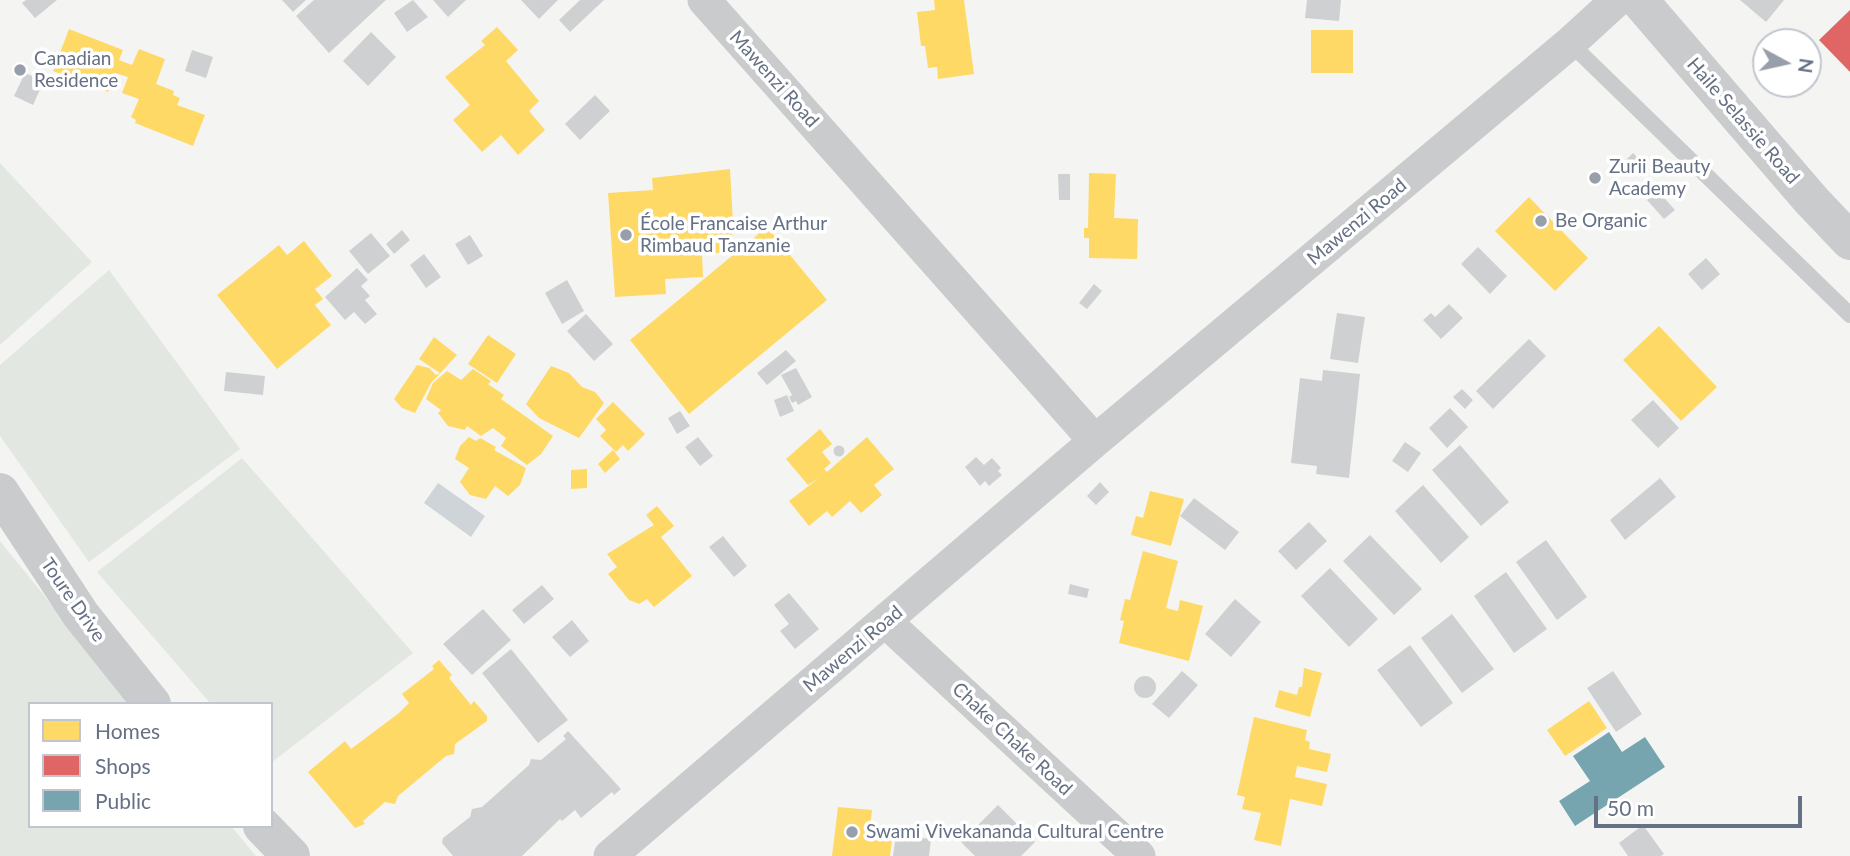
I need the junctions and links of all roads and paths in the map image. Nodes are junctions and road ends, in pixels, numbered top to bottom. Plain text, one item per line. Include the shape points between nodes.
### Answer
1 (704, 0) edge
2 (1617, 0) edge
3 (1639, 0) edge
4 (1570, 43) junction
5 (1850, 241) edge
6 (1850, 315) edge
7 (1095, 441) junction
8 (0, 492) edge
9 (886, 622) junction
10 (150, 702) edge
11 (264, 828) edge
12 (291, 856) edge
13 (610, 856) edge
14 (1139, 856) edge

1 - 7 street, Mawenzi Road
2 - 4 street, Mawenzi Road
3 - 5 street, Haile Selassie Road
4 - 6 lane
4 - 7 street, Mawenzi Road
7 - 9 street, Mawenzi Road
8 - 10 street, Toure Drive via 80,615
9 - 13 street, Mawenzi Road
9 - 14 street, Chake Chake Road
11 - 12 street

